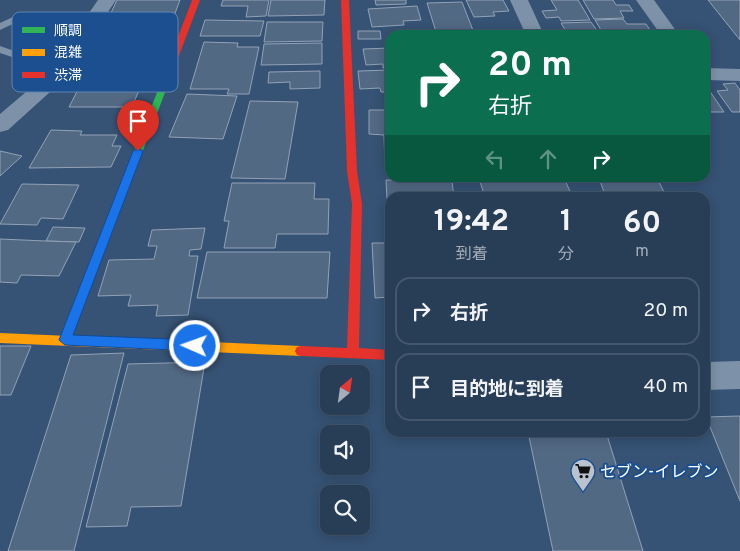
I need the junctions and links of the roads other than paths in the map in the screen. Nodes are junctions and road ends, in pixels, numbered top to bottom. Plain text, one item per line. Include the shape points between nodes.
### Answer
1 (106, 0) edge
2 (196, 0) edge
3 (345, 0) edge
4 (518, 0) edge
5 (651, 3) edge
6 (98, 12) edge
7 (12, 21) edge
8 (0, 27) edge
9 (533, 30) edge
10 (667, 30) edge
11 (180, 44) joint
12 (0, 49) edge
13 (178, 49) edge
14 (12, 54) edge
15 (710, 74) edge
16 (740, 75) edge
17 (39, 92) edge
18 (161, 92) edge
19 (0, 126) edge
20 (117, 205) junction
21 (133, 205) dead end
22 (0, 338) edge
23 (65, 340) junction
24 (385, 356) edge
25 (365, 358) junction
26 (740, 375) edge
27 (710, 376) edge

1 - 6 street
2 - 11 street
3 - 25 street via 352,171 357,204
4 - 9 street
5 - 10 street
7 - 8 lane
11 - 13 street
12 - 14 lane
15 - 16 street
17 - 19 street
18 - 20 street
20 - 21 lane
20 - 23 street
22 - 23 street
23 - 25 street via 230,355
24 - 25 street
26 - 27 street

